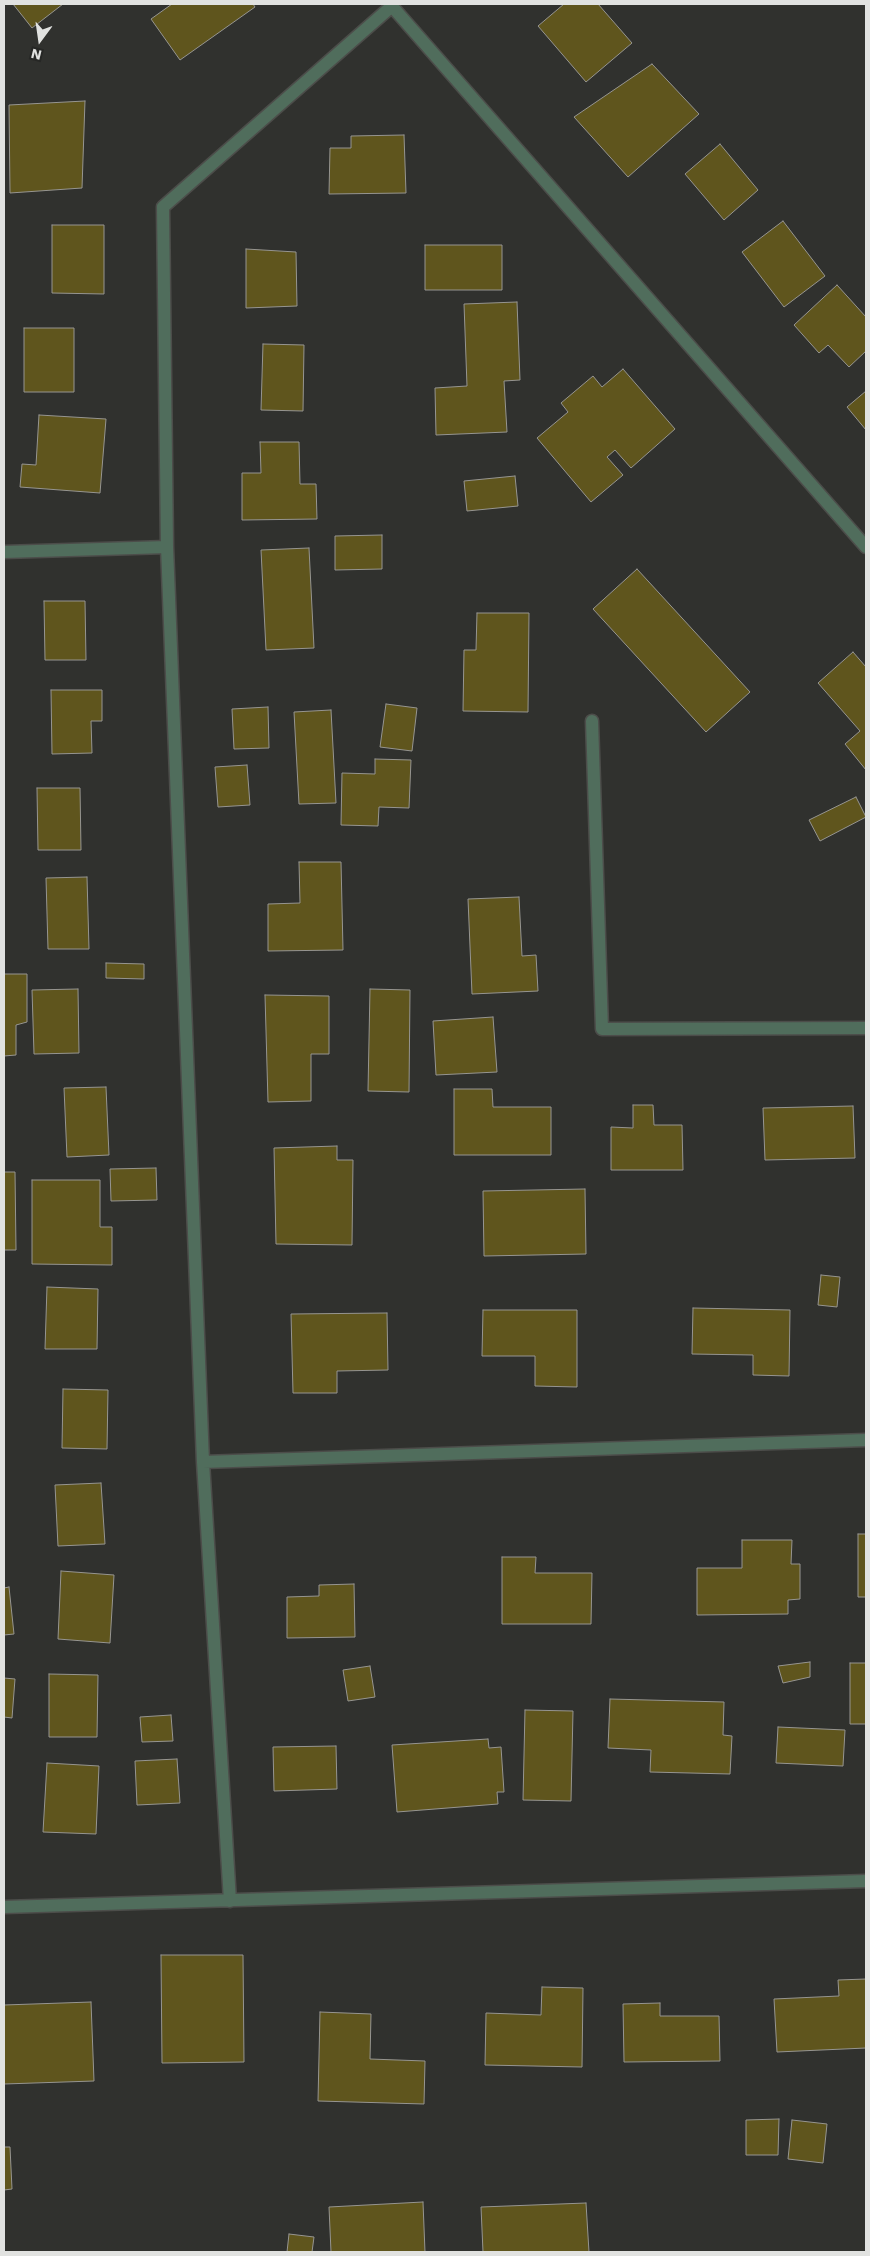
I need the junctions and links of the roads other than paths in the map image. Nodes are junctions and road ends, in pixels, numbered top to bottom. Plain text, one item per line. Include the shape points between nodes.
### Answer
1 (391, 5) edge
2 (167, 547) junction
3 (866, 547) edge
4 (4, 552) edge
5 (592, 721) dead end
6 (866, 1028) edge
7 (866, 1440) edge
8 (203, 1462) junction
9 (866, 1881) edge
10 (230, 1900) junction
11 (4, 1908) edge

1 - 2 street via 163,207
1 - 3 street
2 - 4 street
2 - 8 street
5 - 6 street via 602,1029
7 - 8 street
8 - 10 street
9 - 10 street
10 - 11 street

